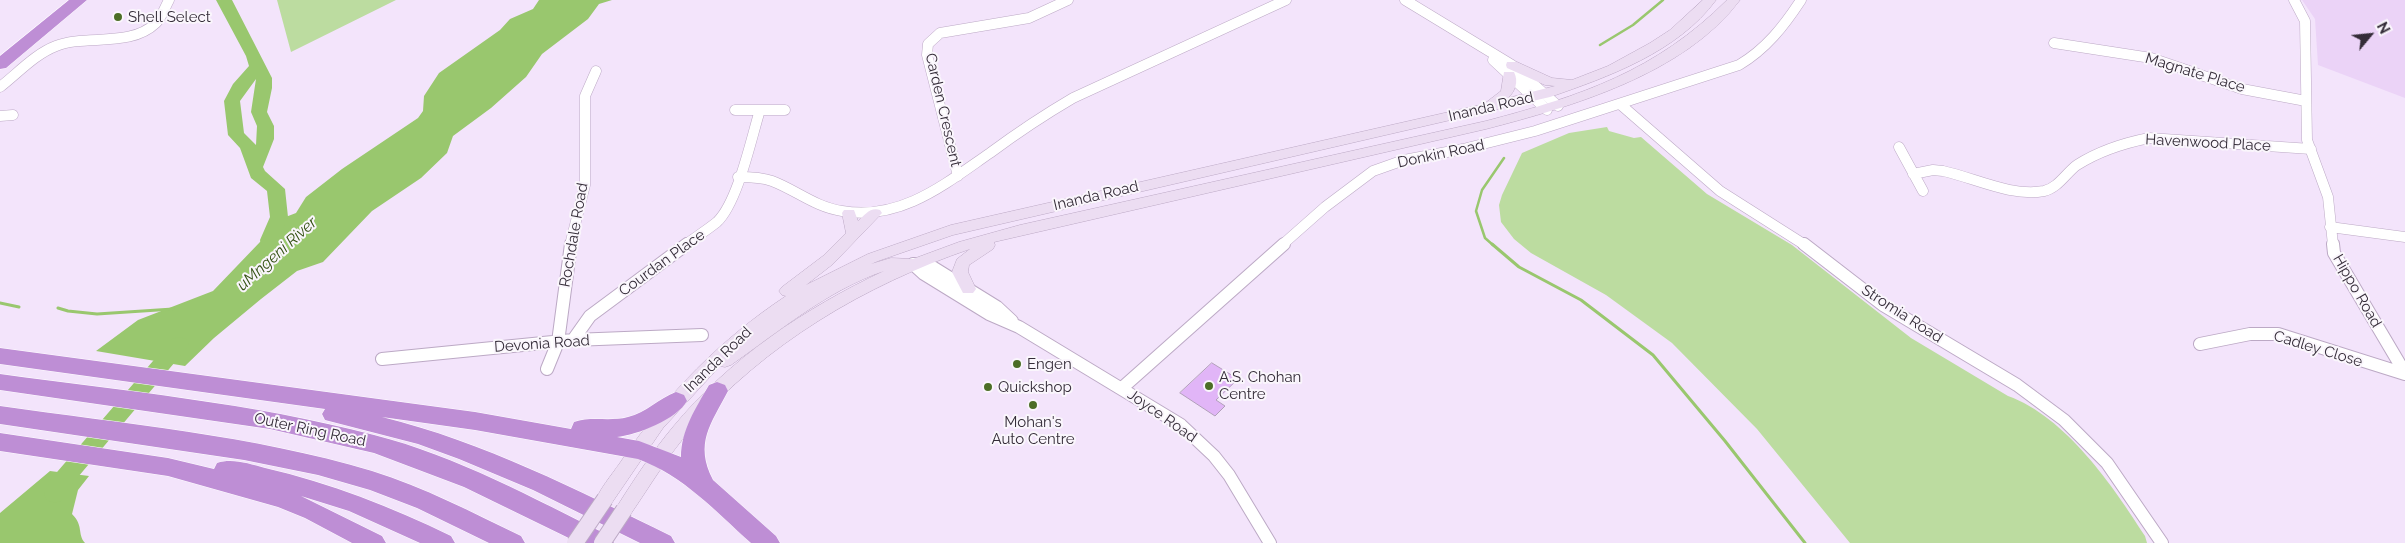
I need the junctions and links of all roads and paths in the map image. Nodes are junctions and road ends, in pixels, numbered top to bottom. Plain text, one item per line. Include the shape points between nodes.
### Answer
1 (59, 0) edge
2 (79, 0) edge
3 (169, 0) edge
4 (1068, 0) edge
5 (1286, 0) edge
6 (1404, 0) edge
7 (1710, 0) edge
8 (1734, 0) edge
9 (1802, 0) edge
10 (2294, 0) edge
11 (2054, 43) dead end
12 (0, 47) edge
13 (0, 64) edge
14 (1511, 70) junction
15 (596, 71) dead end
16 (1583, 80) junction
17 (0, 87) edge
18 (1539, 95) junction
19 (2306, 101) junction
20 (1620, 104) junction
21 (1552, 108) junction
22 (1482, 109) junction
23 (735, 110) dead end
24 (760, 110) junction
25 (785, 110) dead end
26 (13, 115) dead end
27 (0, 116) edge
28 (1898, 147) dead end
29 (2311, 149) junction
30 (1914, 174) junction
31 (958, 176) junction
32 (738, 177) junction
33 (1923, 191) dead end
34 (849, 213) junction
35 (875, 214) junction
36 (2330, 227) junction
37 (853, 233) junction
38 (1007, 234) junction
39 (928, 236) junction
40 (2405, 237) edge
41 (914, 264) junction
42 (968, 289) junction
43 (1019, 327) junction
44 (702, 336) dead end
45 (572, 340) junction
46 (558, 342) junction
47 (2200, 344) dead end
48 (0, 356) edge
49 (382, 359) dead end
50 (547, 369) dead end
51 (2405, 374) edge
52 (700, 375) junction
53 (0, 382) edge
54 (1122, 388) junction
55 (717, 391) junction
56 (287, 399) junction
57 (676, 401) junction
58 (0, 415) edge
59 (475, 421) junction
60 (0, 442) edge
61 (650, 453) junction
62 (224, 475) junction
63 (705, 488) junction
64 (374, 543) edge
65 (443, 543) edge
66 (512, 543) edge
67 (575, 543) edge
68 (602, 543) edge
69 (663, 543) edge
70 (768, 543) edge
71 (1270, 543) edge
72 (2162, 543) edge

1 - 12 highway
2 - 13 highway
3 - 17 street via 158,21 148,29 124,36 56,46
4 - 31 street, Carden Crescent via 1029,18 948,30 931,39 927,54
5 - 31 street via 1073,98 1042,116
6 - 14 street via 1482,48
7 - 16 main road, Inanda Road via 1678,30 1644,52
8 - 21 main road, Inanda Road via 1706,29 1668,58
9 - 20 street, Donkin Road via 1768,45 1752,58 1726,70
10 - 19 street, Hippo Road via 2306,21
11 - 19 street, Magnate Place via 2152,58 2236,87
14 - 16 main road via 1550,82
14 - 18 street
14 - 22 main road via 1511,84 1505,95
15 - 46 street, Rochdale Road via 585,96 585,185 572,232
16 - 18 main road, Inanda Road
18 - 21 street
18 - 22 main road, Inanda Road
19 - 29 street, Hippo Road
20 - 54 street, Donkin Road via 1493,143 1404,160 1364,176
20 - 72 street, Stromia Road via 1720,191 1795,237 1883,305 2017,385 2064,420 2107,463
21 - 38 main road, Inanda Road
22 - 39 main road, Inanda Road
23 - 24 street
24 - 25 street
24 - 32 street, Courdan Place
26 - 27 street
28 - 30 street
29 - 30 street, Havenwood Place via 2138,139 2078,165 2053,188 2036,192 1943,171
29 - 36 street, Hippo Road via 2328,197
30 - 33 street
31 - 35 street via 917,201
32 - 34 street via 770,178 810,202
32 - 45 street, Courdan Place via 718,221 600,307
34 - 35 street
34 - 37 main road
35 - 37 main road
36 - 40 street
36 - 51 street, Hippo Road via 2339,265
37 - 52 main road via 828,260 741,327 705,364
38 - 41 main road, Inanda Road
38 - 42 main road via 962,263 960,272
39 - 41 main road via 914,250
39 - 52 main road, Inanda Road via 869,257 800,293 756,323
41 - 42 street, Joyce Road via 934,268
41 - 43 street, Joyce Road via 924,274 988,314
41 - 52 main road via 903,261 888,264 824,294 725,362
41 - 55 main road, Inanda Road via 858,290 805,322 749,362
42 - 43 street, Joyce Road via 997,307
43 - 54 street, Joyce Road
44 - 45 street, Devonia Road
45 - 46 street, Devonia Road
46 - 49 street, Devonia Road
46 - 50 street, Rochdale Road
47 - 51 street, Cadley Close via 2250,334 2278,334
48 - 56 highway via 231,387
52 - 57 main road, Inanda Road
53 - 68 highway, Outer Ring Road via 270,420 375,444 422,460 528,506
54 - 71 street, Joyce Road via 1181,425 1214,456 1248,503
55 - 61 main road, Inanda Road
55 - 63 highway via 691,447 694,471
56 - 59 highway
56 - 69 highway via 466,451
57 - 59 highway via 647,421 616,430
57 - 61 main road, Inanda Road
58 - 66 highway via 244,451 318,466 373,482 473,522
59 - 61 highway
60 - 62 highway
61 - 63 highway via 691,475
61 - 67 main road, Inanda Road, bridge via 605,499
61 - 68 main road, Inanda Road, bridge via 624,510
62 - 64 highway via 313,511
62 - 65 highway via 299,484 394,519
63 - 70 highway

